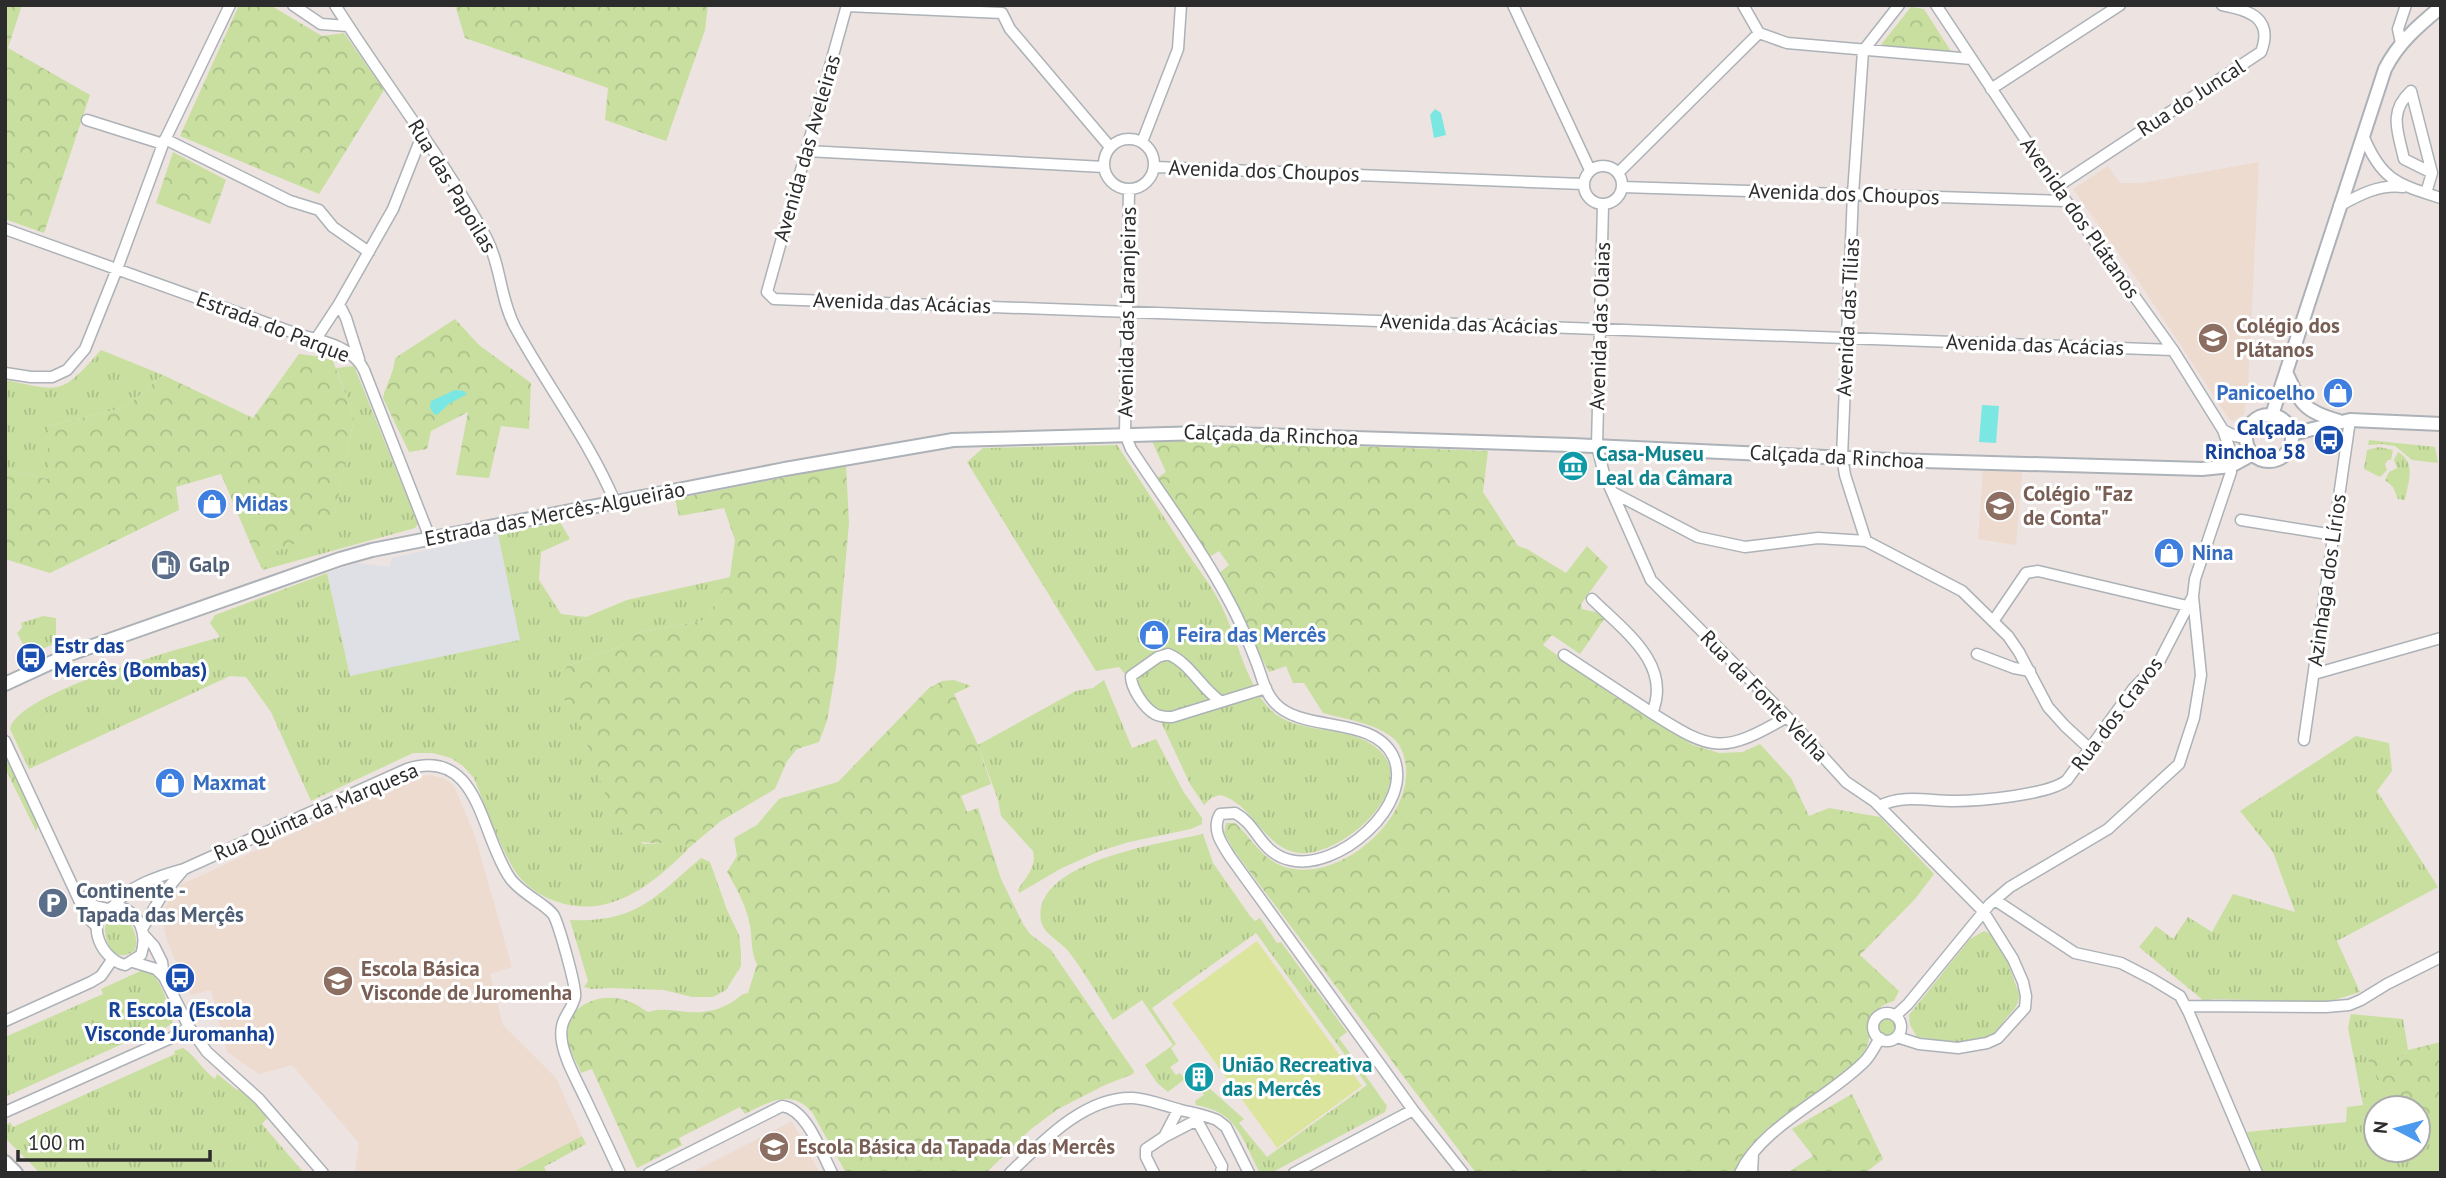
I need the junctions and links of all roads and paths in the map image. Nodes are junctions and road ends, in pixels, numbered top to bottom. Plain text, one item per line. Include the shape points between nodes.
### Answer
1 (230, 5) edge
2 (293, 5) edge
3 (335, 5) edge
4 (1181, 5) edge
5 (1513, 5) edge
6 (1899, 5) edge
7 (1936, 5) edge
8 (2120, 5) edge
9 (2222, 5) edge
10 (2406, 5) edge
11 (847, 6) edge
12 (1745, 7) edge
13 (2441, 7) edge
14 (1004, 9) edge
15 (348, 26) junction
16 (1759, 33) junction
17 (2401, 43) junction
18 (1863, 51) junction
19 (1972, 59) junction
20 (1991, 89) junction
21 (87, 120) dead end
22 (423, 133) junction
23 (2362, 135) junction
24 (164, 141) junction
25 (1142, 142) junction
26 (1110, 147) junction
27 (807, 151) junction
28 (1104, 167) junction
29 (1155, 167) junction
30 (1590, 170) junction
31 (1618, 173) junction
32 (2432, 173) junction
33 (1583, 184) junction
34 (2058, 186) junction
35 (1622, 187) junction
36 (2411, 188) junction
37 (1129, 190) junction
38 (2426, 193) junction
39 (1853, 194) junction
40 (2441, 198) edge
41 (2066, 201) junction
42 (1603, 205) junction
43 (2339, 206) junction
44 (5, 229) edge
45 (369, 252) junction
46 (117, 270) junction
47 (767, 292) joint
48 (339, 304) junction
49 (1128, 311) junction
50 (1599, 329) junction
51 (1847, 338) junction
52 (316, 339) junction
53 (2173, 350) junction
54 (359, 359) junction
55 (2286, 372) junction
56 (5, 373) edge
57 (2272, 415) junction
58 (2344, 420) junction
59 (2441, 424) edge
60 (2223, 430) junction
61 (1125, 433) junction
62 (2292, 434) junction
63 (2246, 438) junction
64 (1597, 446) junction
65 (2253, 454) junction
66 (1842, 457) junction
67 (2231, 466) junction
68 (1612, 492) junction
69 (615, 502) junction
70 (2241, 520) dead end
71 (2334, 535) junction
72 (430, 538) junction
73 (1866, 541) junction
74 (2193, 596) junction
75 (1592, 599) dead end
76 (2187, 606) junction
77 (1994, 620) junction
78 (2441, 638) edge
79 (1564, 654) dead end
80 (1977, 654) dead end
81 (2030, 671) junction
82 (2314, 674) junction
83 (5, 684) edge
84 (1266, 688) junction
85 (1220, 701) junction
86 (1652, 713) junction
87 (1787, 717) junction
88 (2304, 740) dead end
89 (5, 741) edge
90 (2090, 750) junction
91 (1879, 807) junction
92 (184, 869) junction
93 (78, 894) junction
94 (1995, 900) junction
95 (110, 908) junction
96 (1983, 911) junction
97 (96, 926) junction
98 (143, 932) junction
99 (2441, 957) edge
100 (112, 960) junction
101 (133, 962) junction
102 (164, 977) junction
103 (2186, 1006) junction
104 (1895, 1016) junction
105 (5, 1021) edge
106 (189, 1027) junction
107 (1897, 1037) junction
108 (1880, 1038) junction
109 (1178, 1110) junction
110 (1413, 1110) junction
111 (7, 1113) edge
112 (1164, 1137) junction
113 (1753, 1153) junction
114 (5, 1162) edge
115 (1312, 1169) edge
116 (16, 1173) edge
117 (323, 1173) edge
118 (620, 1173) edge
119 (649, 1173) edge
120 (832, 1173) edge
121 (1010, 1173) edge
122 (1154, 1173) edge
123 (1221, 1173) edge
124 (1249, 1173) edge
125 (1294, 1173) edge
126 (1464, 1173) edge
127 (1740, 1173) edge
128 (1752, 1173) edge
129 (2257, 1173) edge

1 - 24 street
2 - 15 street via 321,24
3 - 15 street, Rua das Papoilas
4 - 25 street via 1178,49
5 - 30 street
6 - 18 street
7 - 19 street, Avenida dos Plátanos
8 - 20 street
9 - 34 street, Rua do Juncal via 2257,16 2265,41 2261,52
10 - 17 street via 2398,29
11 - 14 street
11 - 27 street, Avenida das Aveleiras
12 - 16 street
13 - 17 street
14 - 26 street via 1010,29
15 - 22 street, Rua das Papoilas
16 - 18 street via 1787,43
16 - 31 street
17 - 23 street via 2385,69
18 - 19 street
18 - 39 street, Avenida das Tílias
19 - 20 street, Avenida dos Plátanos
20 - 34 street, Avenida dos Plátanos
21 - 24 street
22 - 45 street via 393,209
22 - 69 street, Rua das Papoilas via 487,238 515,327 588,446
23 - 36 street via 2384,173
23 - 43 street
24 - 45 street via 290,201 319,210 333,227
24 - 46 street
25 - 26 street via 1125,139
25 - 29 street via 1152,153
26 - 28 street
27 - 28 street
27 - 47 street, Avenida das Aveleiras
28 - 37 street via 1115,186
29 - 33 street, Avenida dos Choupos
29 - 37 street via 1143,186
30 - 31 street via 1608,166
30 - 33 street
31 - 35 street
32 - 32 street via 2414,93 2411,91 2395,119 2404,159
32 - 38 street
33 - 42 street via 1591,201
34 - 41 street, Avenida dos Plátanos
35 - 39 street, Avenida dos Choupos
35 - 42 street via 1618,198
36 - 38 street
36 - 43 street via 2370,190
37 - 49 street, Avenida das Laranjeiras
38 - 40 street
39 - 41 street, Avenida dos Choupos
39 - 51 street, Avenida das Tílias
41 - 53 street, Avenida dos Plátanos
42 - 50 street, Avenida das Olaias
43 - 55 street
44 - 46 street, Estrada do Parque
45 - 48 street
46 - 52 street, Estrada do Parque
46 - 56 street via 85,349 73,365 43,378
47 - 49 street, Avenida das Acácias via 774,299
48 - 52 street
48 - 54 street
49 - 50 street, Avenida das Acácias
49 - 61 street, Avenida das Laranjeiras
50 - 51 street, Avenida das Acácias
50 - 64 street, Avenida das Olaias
51 - 53 street, Avenida das Acácias
51 - 66 street, Avenida das Tílias
52 - 54 street, Estrada do Parque
53 - 60 street, Avenida dos Plátanos
54 - 72 street, Estrada do Parque
55 - 57 street
55 - 58 street via 2305,407
57 - 62 street via 2285,421
57 - 63 street via 2251,423
58 - 59 street
58 - 62 street
58 - 71 street, Azinhaga dos Lírios
60 - 63 street
60 - 67 street, Avenida dos Plátanos
61 - 64 street, Calçada da Rinchoa
61 - 69 street, Estrada das Mercês-Algueirão via 944,441
61 - 84 street via 1231,603
62 - 65 street via 2283,456 2268,461
63 - 65 street
64 - 66 street, Calçada da Rinchoa
64 - 68 street, Rua da Fonte Velha
65 - 67 street, Calçada da Rinchoa
66 - 67 street, Calçada da Rinchoa via 2132,468
66 - 73 street, Avenida das Tílias
67 - 74 street, Rua dos Cravos
68 - 73 street via 1698,537 1745,547 1818,538
68 - 87 street, Rua da Fonte Velha via 1651,580
69 - 72 street, Estrada das Mercês-Algueirão
70 - 71 street
71 - 82 street, Azinhaga dos Lírios
72 - 83 street, Estrada das Mercês-Algueirão via 340,559 70,654
73 - 77 street via 1962,591
74 - 76 street, Rua dos Cravos
74 - 94 street via 2202,676 2179,764 2108,829
75 - 86 street via 1649,656 1656,673 1657,701
76 - 77 street via 2038,571 2026,573
76 - 90 street, Rua dos Cravos via 2159,662 2133,689
77 - 81 street
78 - 82 street
79 - 86 street
80 - 81 street
81 - 90 street via 2048,707
82 - 88 street, Azinhaga dos Lírios
84 - 85 street
84 - 110 street via 1273,701 1293,715 1378,740 1395,762 1395,786 1385,810 1356,841 1332,856 1309,862 1281,857 1235,813 1220,814 1216,828 1231,858
85 - 85 street via 1172,717 1155,715 1131,686 1131,676 1168,654 1186,665
86 - 87 street via 1702,742 1729,744 1753,737
87 - 91 street, Rua da Fonte Velha via 1846,782
89 - 93 street
90 - 91 street, Rua dos Cravos via 2067,780 2052,789 1953,801 1904,798
91 - 96 street, Rua da Fonte Velha
92 - 95 street, Rua Quinta da Marquesa via 125,894
92 - 98 street, Rua Quinta da Marquesa via 162,895
92 - 118 street, Rua Quinta da Marquesa via 407,769 431,764 452,770 467,786 510,878 553,914 575,989 564,1017 562,1041
93 - 95 street via 87,902
93 - 97 street
94 - 96 street
94 - 103 street via 2075,953 2121,963 2180,996
95 - 97 street via 99,916
95 - 98 street via 127,909
96 - 104 street
96 - 107 street, Rua da Fonte Velha via 2023,982 2025,1008 2019,1017 1998,1038 1972,1047 1935,1047
97 - 100 street
98 - 101 street via 141,955
98 - 102 street via 158,954
99 - 103 street via 2349,1005
100 - 101 street via 125,965
100 - 105 street via 92,982
101 - 102 street via 149,965
102 - 106 street
103 - 129 street
104 - 107 street via 1901,1026
104 - 108 street via 1885,1014 1876,1019 1874,1029
106 - 111 street
106 - 117 street via 212,1059 271,1112
107 - 108 street via 1889,1041
108 - 113 street via 1867,1059
109 - 112 street
109 - 121 street via 1140,1099 1106,1103 1054,1131
109 - 124 street via 1223,1124
110 - 115 street
110 - 126 street
112 - 122 street via 1146,1149
112 - 123 street via 1193,1122 1199,1124 1222,1166
113 - 127 street
113 - 128 street
114 - 116 street
115 - 125 street
119 - 120 street via 782,1106 801,1114

